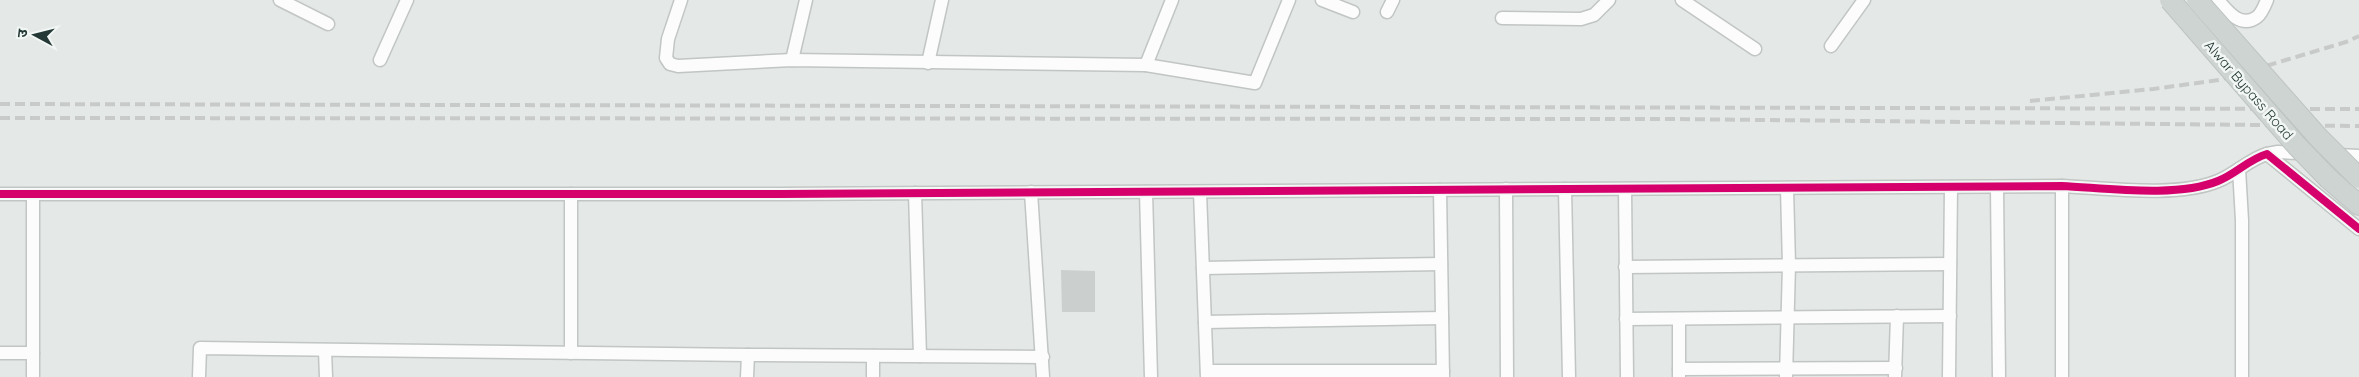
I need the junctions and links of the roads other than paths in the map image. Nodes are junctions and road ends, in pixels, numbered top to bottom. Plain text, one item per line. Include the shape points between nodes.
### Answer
1 (280, 0) edge
2 (406, 0) edge
3 (681, 0) edge
4 (806, 0) edge
5 (942, 0) edge
6 (1172, 0) edge
7 (1289, 0) edge
8 (1322, 0) edge
9 (1392, 0) edge
10 (1609, 0) edge
11 (1682, 0) edge
12 (2170, 0) edge
13 (2197, 0) edge
14 (2218, 0) edge
15 (2267, 0) edge
16 (1859, 2) edge
17 (1354, 12) dead end
18 (1387, 12) dead end
19 (1502, 18) dead end
20 (328, 24) dead end
21 (1831, 46) dead end
22 (1755, 49) dead end
23 (380, 60) dead end
24 (792, 60) junction
25 (928, 63) junction
26 (1146, 66) junction
27 (2267, 154) junction
28 (2359, 156) edge
29 (2239, 169) junction
30 (2359, 178) edge
31 (2062, 186) junction
32 (1951, 187) junction
33 (1998, 187) junction
34 (1787, 188) junction
35 (1565, 189) junction
36 (1625, 189) junction
37 (1440, 190) junction
38 (1506, 190) junction
39 (1032, 192) junction
40 (1146, 192) junction
41 (1200, 192) junction
42 (915, 193) junction
43 (0, 194) edge
44 (571, 194) junction
45 (33, 195) junction
46 (2359, 205) edge
47 (2359, 230) edge
48 (1441, 264) junction
49 (1950, 264) junction
50 (1789, 265) junction
51 (1625, 267) junction
52 (1203, 268) junction
53 (1897, 316) junction
54 (1950, 316) junction
55 (1442, 318) junction
56 (1788, 318) junction
57 (1626, 319) junction
58 (1679, 319) junction
59 (1205, 322) junction
60 (325, 350) junction
61 (0, 353) edge
62 (33, 353) junction
63 (571, 353) junction
64 (748, 355) junction
65 (873, 356) junction
66 (920, 356) junction
67 (1043, 357) junction
68 (1896, 372) edge
69 (1679, 373) edge
70 (1786, 373) edge
71 (1207, 374) edge
72 (1443, 374) edge
73 (33, 377) edge
74 (199, 377) edge
75 (326, 377) edge
76 (748, 377) edge
77 (873, 377) edge
78 (1043, 377) edge
79 (1151, 377) edge
80 (1506, 377) edge
81 (1569, 377) edge
82 (1627, 377) edge
83 (1950, 377) edge
84 (1999, 377) edge
85 (2062, 377) edge
86 (2242, 377) edge

1 - 20 street
2 - 23 street
3 - 24 street via 668,39 666,58 670,64
4 - 24 street
5 - 25 street
6 - 26 street
7 - 26 street via 1255,84
8 - 17 street
9 - 18 street
10 - 19 street via 1594,15 1581,19
11 - 22 street
12 - 46 main road, Alwar Bypass Road, bridge via 2297,146
13 - 30 main road, bridge via 2318,137
14 - 15 street via 2239,20 2258,17
16 - 21 street
24 - 25 street
25 - 26 street
27 - 28 street
27 - 29 street via 2255,157
27 - 47 street
29 - 31 street via 2217,182 2167,190
29 - 86 street
31 - 33 street
31 - 85 street
32 - 33 street
32 - 34 street
32 - 49 street
33 - 84 street
34 - 36 street
34 - 50 street
35 - 36 street
35 - 38 street
35 - 81 street
36 - 51 street
37 - 38 street
37 - 41 street
37 - 48 street
38 - 80 street
39 - 40 street
39 - 42 street
39 - 67 street
40 - 41 street
40 - 79 street
41 - 52 street
42 - 44 street
42 - 66 street
43 - 45 street
44 - 45 street
44 - 63 street
45 - 62 street
48 - 52 street
48 - 55 street
49 - 50 street
49 - 54 street
50 - 51 street
50 - 56 street
51 - 57 street
52 - 59 street
53 - 54 street
53 - 56 street
53 - 68 street
54 - 83 street
55 - 59 street
55 - 72 street
56 - 58 street
56 - 70 street
57 - 58 street
57 - 82 street
58 - 69 street
59 - 71 street
60 - 63 street
60 - 74 street via 200,348
60 - 75 street
61 - 62 street
62 - 73 street
63 - 64 street
64 - 65 street
64 - 76 street
65 - 66 street
65 - 77 street
66 - 67 street
67 - 78 street
68 - 70 street
69 - 70 street
71 - 72 street

